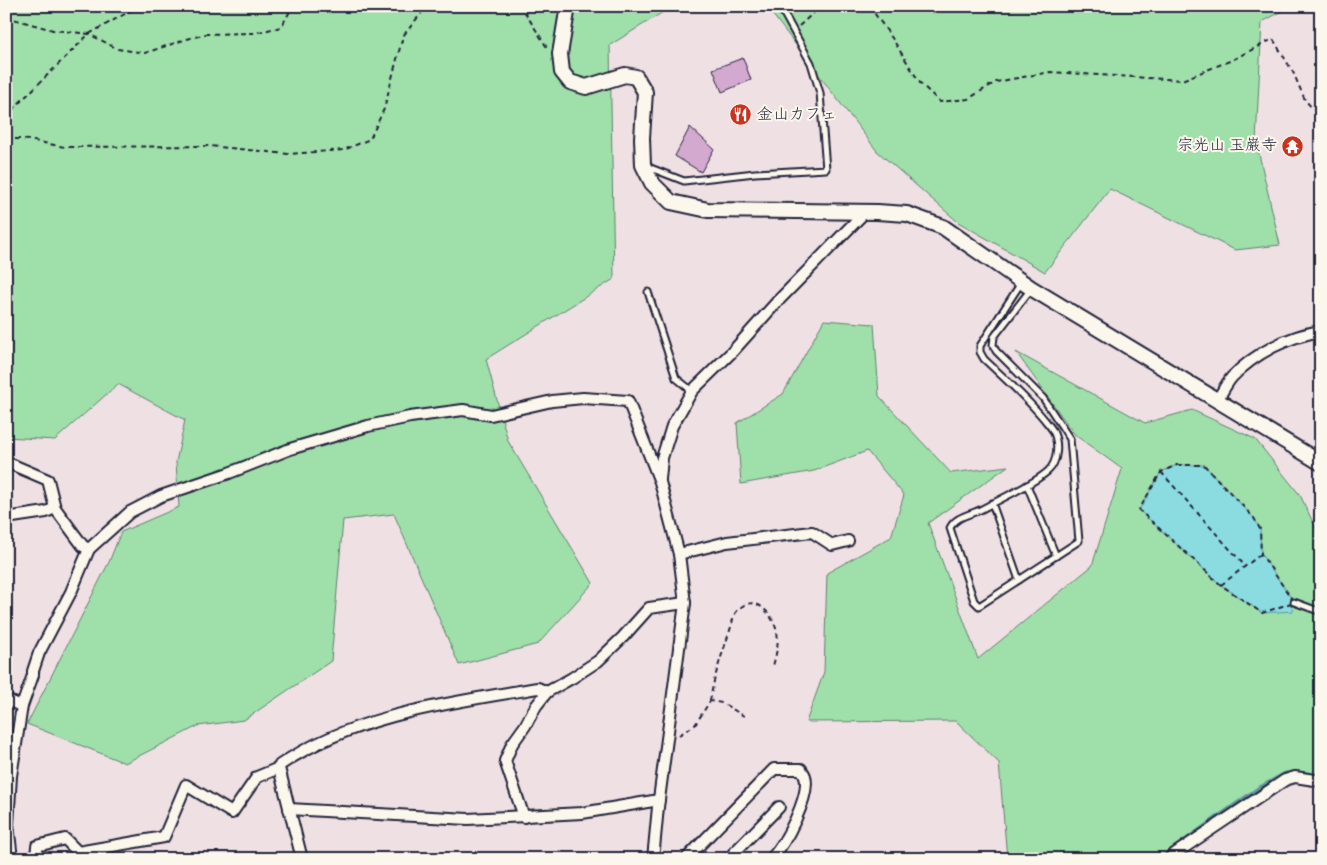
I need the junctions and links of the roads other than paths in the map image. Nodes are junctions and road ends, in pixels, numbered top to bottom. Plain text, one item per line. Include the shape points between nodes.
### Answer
1 (568, 6) edge
2 (783, 12) dead end
3 (643, 164) junction
4 (865, 212) junction
5 (1027, 285) junction
6 (648, 292) dead end
7 (1321, 331) edge
8 (692, 391) junction
9 (1217, 400) junction
10 (6, 462) edge
11 (1321, 463) edge
12 (660, 482) junction
13 (1026, 484) junction
14 (992, 503) junction
15 (55, 508) junction
16 (6, 518) edge
17 (848, 541) dead end
18 (88, 549) junction
19 (679, 554) junction
20 (1056, 556) junction
21 (1019, 580) junction
22 (1294, 602) road end
23 (685, 603) junction
24 (1321, 612) edge
25 (547, 692) junction
26 (6, 700) edge
27 (22, 706) junction
28 (279, 768) junction
29 (1321, 781) edge
30 (660, 800) junction
31 (779, 807) dead end
32 (289, 809) junction
33 (524, 817) junction
34 (12, 859) edge
35 (36, 859) edge
36 (302, 859) edge
37 (653, 859) edge
38 (686, 859) edge
39 (728, 859) edge
40 (771, 859) edge
41 (1169, 859) edge

1 - 3 street via 560,54 562,72 570,82 586,87 625,75 636,78 645,92
2 - 3 lane via 811,63 820,93 826,169 684,181
3 - 4 street via 652,183 671,202 708,210
4 - 5 street via 907,214 943,227
4 - 8 street
5 - 9 street
5 - 13 lane via 980,346 984,359 1032,404 1053,432 1056,442 1054,464
5 - 20 lane via 994,337 993,345 1043,398 1070,439 1079,541
6 - 8 lane via 676,378
7 - 9 street via 1276,346 1253,360 1232,378
8 - 12 street via 672,426 662,458
9 - 11 street
10 - 15 street via 48,480
12 - 18 street via 628,401 583,398 491,414 463,410 368,426 290,449 161,496 130,512
12 - 19 street
13 - 14 lane
13 - 20 lane
14 - 21 lane
14 - 21 lane via 957,519 950,528 974,601 979,606
15 - 16 street
15 - 18 street
17 - 19 street via 832,545 812,532 727,542
18 - 27 street via 71,592 39,653
19 - 23 street
20 - 21 lane
22 - 24 lane
23 - 25 street via 649,608 598,661
23 - 30 street
25 - 28 street via 538,688 467,700 366,724 320,742 290,758
25 - 33 street via 512,744 505,761
26 - 27 street
27 - 34 street via 11,776 8,824
28 - 32 street
28 - 35 street via 257,777 232,813 186,785 164,837 78,852 66,839 37,846
29 - 41 street via 1294,777 1285,780
30 - 33 street via 582,813
30 - 37 street
31 - 39 street
32 - 33 street via 468,818
32 - 36 street
38 - 40 street via 774,769 801,769 805,776 804,797 790,833

